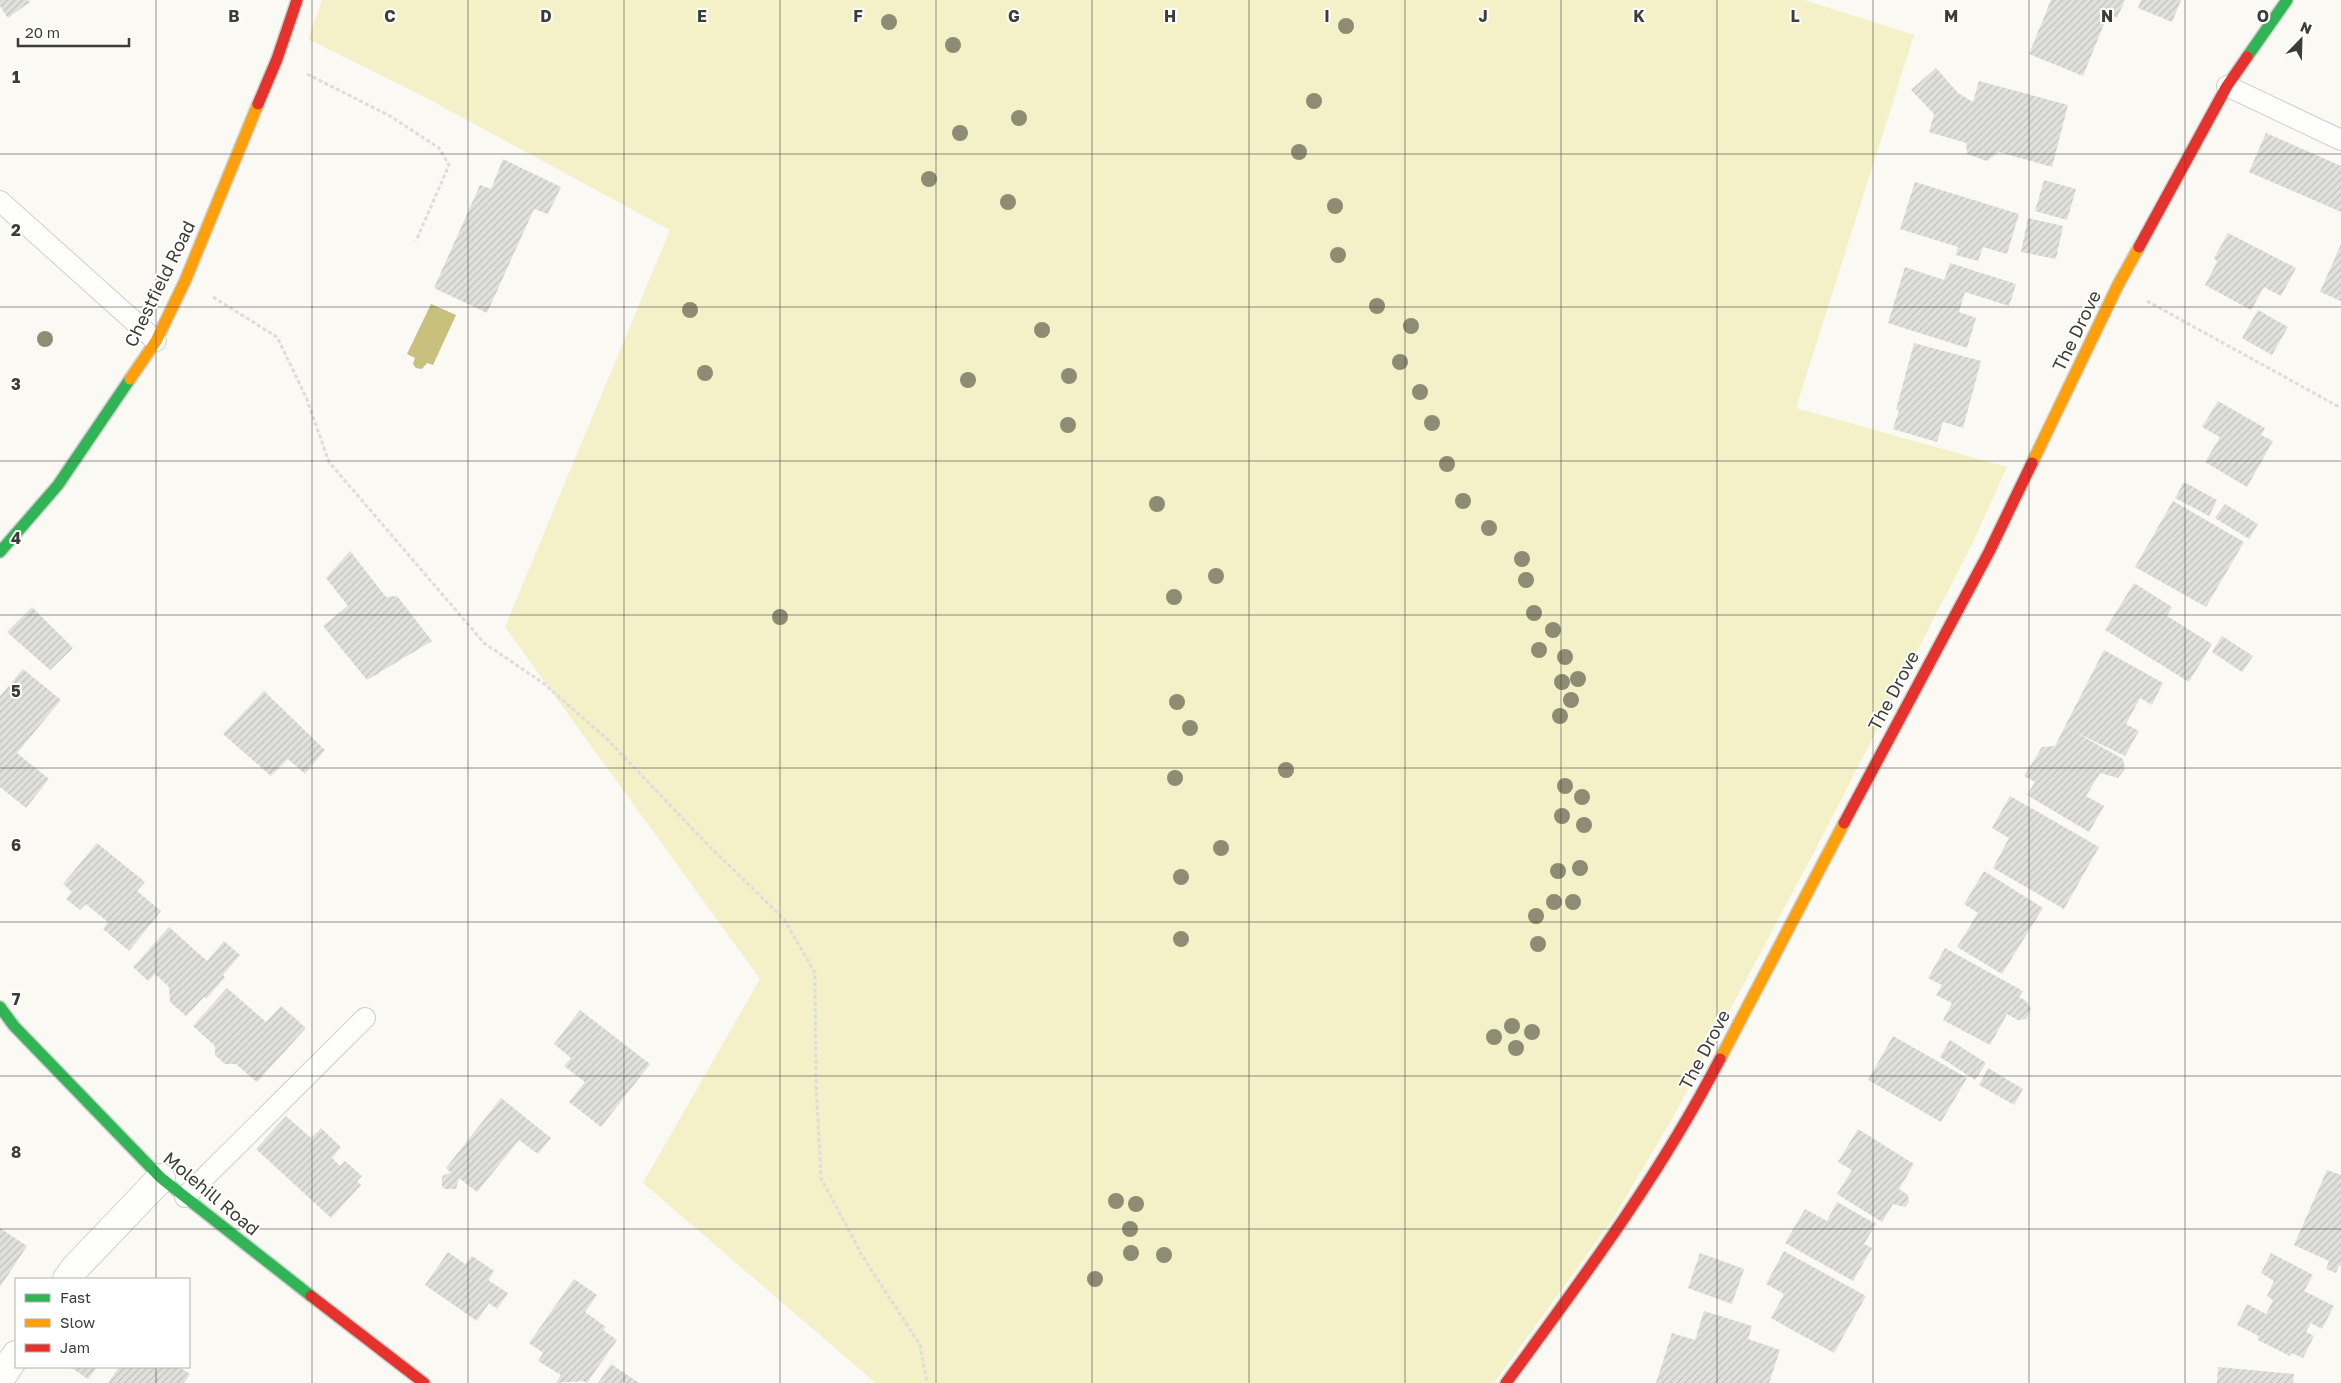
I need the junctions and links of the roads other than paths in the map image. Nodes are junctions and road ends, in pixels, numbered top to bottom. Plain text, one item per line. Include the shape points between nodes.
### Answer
1 (297, 0) edge
2 (2287, 0) edge
3 (2227, 86) junction
4 (2341, 140) edge
5 (0, 201) edge
6 (156, 341) junction
7 (0, 552) edge
8 (0, 1006) edge
9 (365, 1018) dead end
10 (160, 1178) junction
11 (185, 1196) junction
12 (68, 1278) edge
13 (15, 1356) edge
14 (0, 1379) edge
15 (424, 1383) edge
16 (1506, 1383) edge

1 - 6 street, Chestfield Road via 277,59 185,281
2 - 3 street, The Drove
3 - 4 lane
3 - 16 street, The Drove via 2118,285 1989,552 1690,1117 1618,1229
5 - 6 lane
6 - 7 street, Chestfield Road via 58,485
8 - 10 street, Molehill Road via 14,1026
9 - 11 lane
10 - 11 street, Molehill Road
10 - 12 street
11 - 15 street, Molehill Road via 232,1236
13 - 14 street

